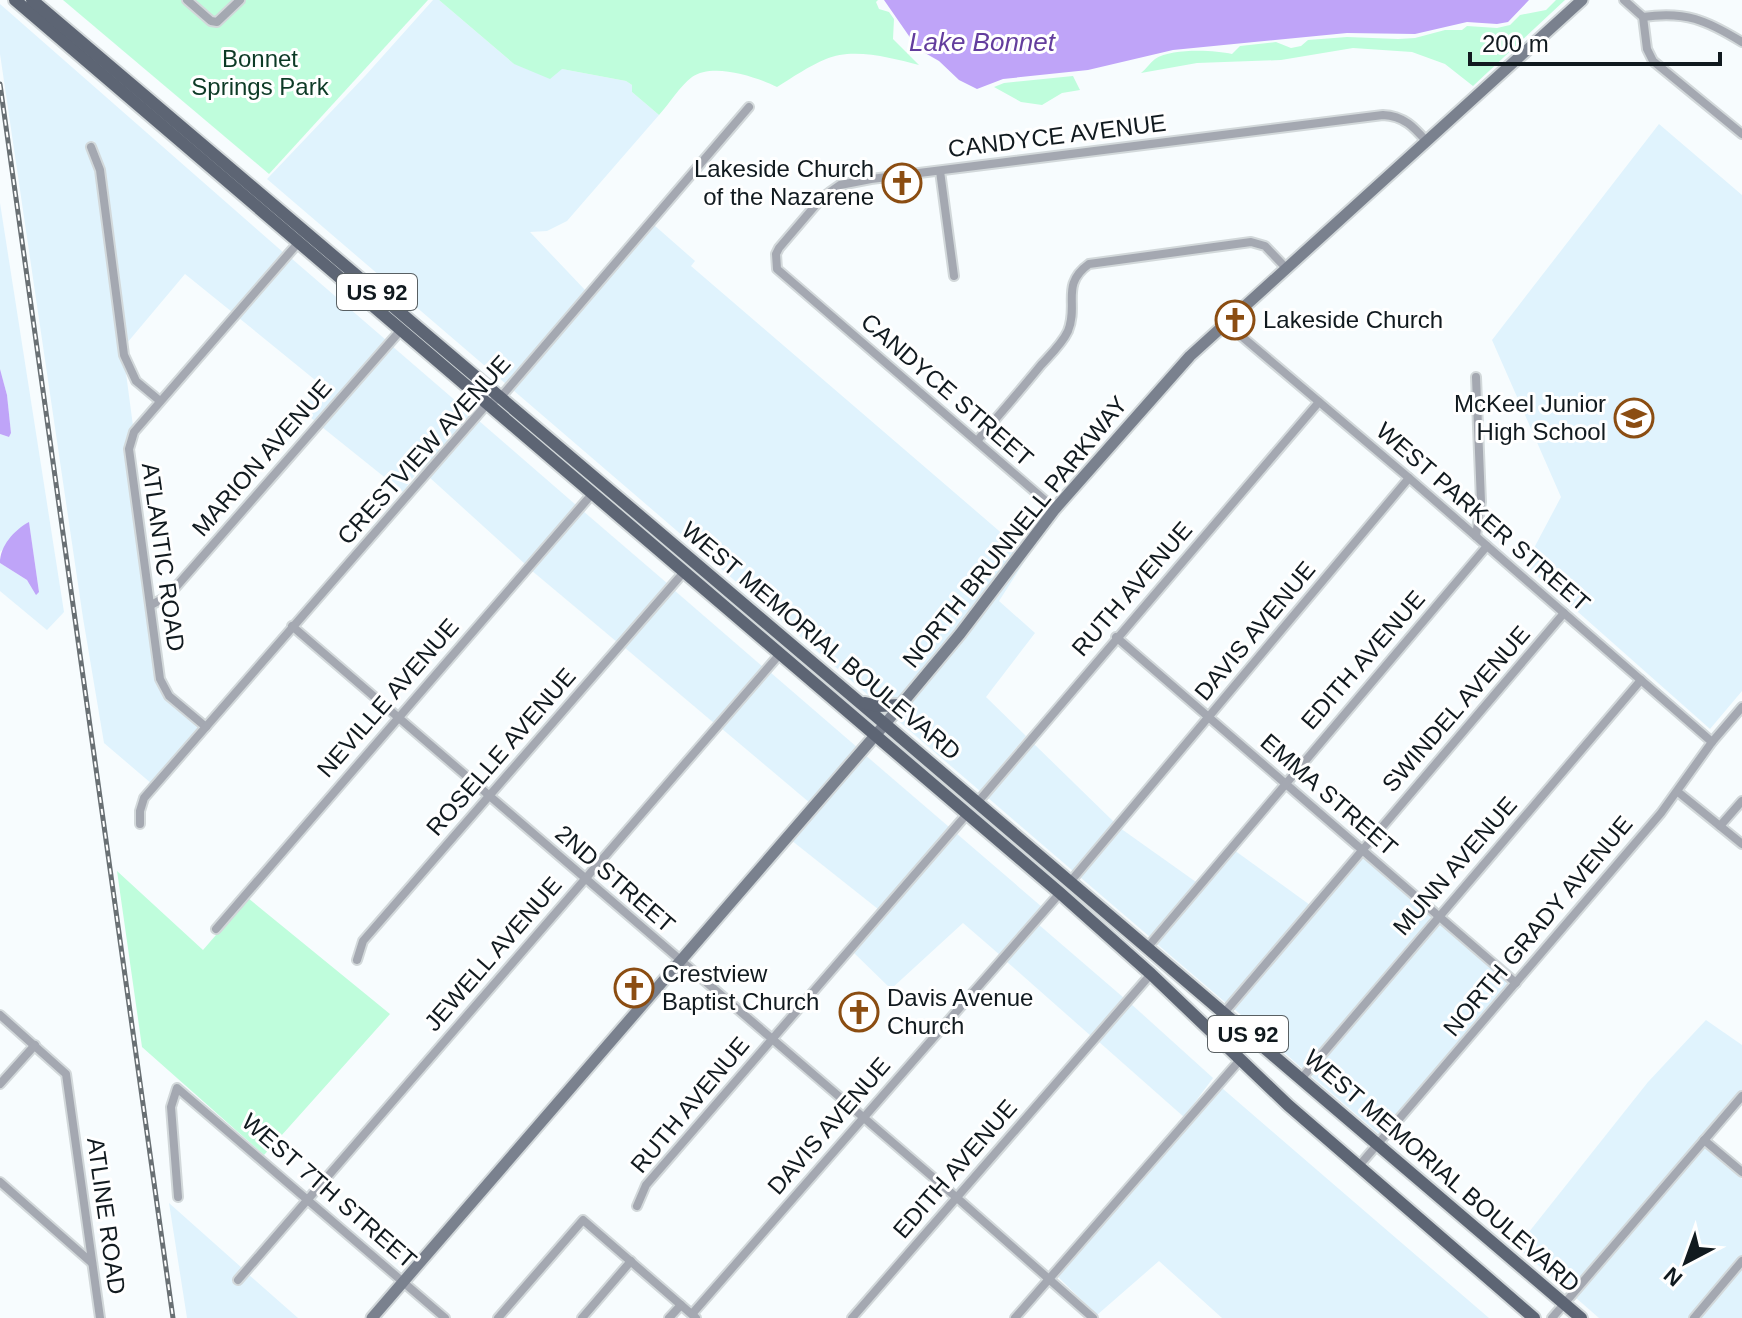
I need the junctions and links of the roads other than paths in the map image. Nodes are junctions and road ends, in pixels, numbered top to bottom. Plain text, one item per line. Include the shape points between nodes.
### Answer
1 (15, 0) edge
2 (187, 0) edge
3 (1582, 0) edge
4 (1624, 0) edge
5 (237, 1) edge
6 (30, 6) edge
7 (1643, 17) junction
8 (1742, 42) edge
9 (749, 107) dead end
10 (1742, 134) edge
11 (1427, 142) junction
12 (91, 147) dead end
13 (940, 171) junction
14 (225, 181) junction
15 (308, 233) junction
16 (298, 243) junction
17 (1287, 269) junction
18 (954, 276) dead end
19 (814, 302) joint
20 (406, 317) junction
21 (1227, 324) junction
22 (400, 331) junction
23 (1476, 377) dead end
24 (500, 398) junction
25 (160, 401) junction
26 (1319, 402) junction
27 (487, 404) junction
28 (977, 441) junction
29 (1409, 478) junction
30 (592, 494) junction
31 (1055, 509) junction
32 (1476, 536) junction
33 (1487, 546) junction
34 (658, 551) junction
35 (694, 563) junction
36 (683, 573) junction
37 (721, 585) junction
38 (151, 605) junction
39 (1564, 613) junction
40 (292, 626) junction
41 (1116, 637) junction
42 (779, 655) junction
43 (1641, 680) junction
44 (857, 700) junction
45 (901, 705) junction
46 (1742, 707) edge
47 (398, 717) junction
48 (1208, 717) junction
49 (885, 724) junction
50 (206, 727) junction
51 (874, 736) junction
52 (1712, 742) junction
53 (1285, 782) junction
54 (1678, 792) junction
55 (489, 796) junction
56 (1742, 801) edge
57 (977, 803) junction
58 (967, 814) junction
59 (140, 824) dead end
60 (1720, 826) junction
61 (1742, 844) edge
62 (1362, 850) junction
63 (1041, 877) junction
64 (584, 879) junction
65 (1070, 882) junction
66 (1060, 893) junction
67 (1091, 900) junction
68 (1438, 916) junction
69 (216, 929) dead end
70 (1147, 948) junction
71 (357, 960) dead end
72 (680, 962) junction
73 (1151, 974) junction
74 (1516, 983) junction
75 (1224, 1013) junction
76 (0, 1015) edge
77 (771, 1040) junction
78 (35, 1045) junction
79 (1240, 1060) junction
80 (1301, 1079) junction
81 (0, 1084) edge
82 (1742, 1096) edge
83 (864, 1117) junction
84 (1704, 1140) junction
85 (1377, 1145) junction
86 (1358, 1167) junction
87 (1742, 1172) edge
88 (0, 1182) edge
89 (178, 1197) dead end
90 (956, 1197) junction
91 (308, 1199) junction
92 (637, 1206) dead end
93 (631, 1261) junction
94 (1742, 1261) edge
95 (92, 1263) junction
96 (1049, 1279) junction
97 (238, 1280) dead end
98 (403, 1282) junction
99 (1564, 1303) junction
100 (681, 1305) junction
101 (694, 1316) edge
102 (100, 1318) edge
103 (372, 1318) edge
104 (445, 1318) edge
105 (498, 1318) edge
106 (582, 1318) edge
107 (669, 1318) edge
108 (852, 1318) edge
109 (1015, 1318) edge
110 (1093, 1318) edge
111 (1534, 1318) edge
112 (1552, 1318) edge
113 (1581, 1318) edge
114 (1694, 1318) edge

1 - 6 main road, WEST MEMORIAL BOULEVARD / US 92
2 - 5 street via 217,22
3 - 11 street, NORTH BRUNNELL PARKWAY
4 - 7 street
6 - 14 main road, WEST MEMORIAL BOULEVARD / US 92
6 - 15 main road, WEST MEMORIAL BOULEVARD / US 92
7 - 8 street via 1695,17
7 - 10 street via 1653,61
9 - 24 street, CRESTVIEW AVENUE
11 - 13 street, CANDYCE AVENUE via 1406,120 1383,115
11 - 17 street, NORTH BRUNNELL PARKWAY
12 - 25 street via 100,170 124,355 136,381
13 - 18 street
13 - 19 street, CANDYCE AVENUE via 840,185 820,200 779,248 775,262 781,274
14 - 15 main road via 290,228
14 - 16 main road, WEST MEMORIAL BOULEVARD / US 92
15 - 20 main road, WEST MEMORIAL BOULEVARD / US 92
16 - 20 main road via 315,249 389,310
16 - 22 main road, WEST MEMORIAL BOULEVARD / US 92
16 - 25 street, ATLANTIC ROAD
17 - 21 street, NORTH BRUNNELL PARKWAY
17 - 28 street via 1265,246 1251,242 1089,264 1074,281 1072,315 1063,340
19 - 28 street, CANDYCE STREET
20 - 24 main road, WEST MEMORIAL BOULEVARD / US 92
21 - 26 street, WEST PARKER STREET
21 - 31 street, NORTH BRUNNELL PARKWAY via 1190,356
22 - 27 main road, WEST MEMORIAL BOULEVARD / US 92
22 - 38 street, MARION AVENUE via 168,596
23 - 32 street via 1481,502
24 - 27 street, CRESTVIEW AVENUE
24 - 35 main road, WEST MEMORIAL BOULEVARD / US 92
25 - 38 street, ATLANTIC ROAD via 134,432 129,449
26 - 29 street, WEST PARKER STREET
26 - 41 street, RUTH AVENUE
27 - 30 main road, WEST MEMORIAL BOULEVARD / US 92
27 - 40 street, CRESTVIEW AVENUE
28 - 31 street, CANDYCE STREET
29 - 32 street, WEST PARKER STREET
29 - 48 street, DAVIS AVENUE
30 - 34 main road, WEST MEMORIAL BOULEVARD / US 92
30 - 47 street, NEVILLE AVENUE
31 - 45 street, NORTH BRUNNELL PARKWAY
32 - 33 street, WEST PARKER STREET
33 - 39 street, WEST PARKER STREET
33 - 53 street, EDITH AVENUE
34 - 35 main road
34 - 36 main road, WEST MEMORIAL BOULEVARD / US 92
35 - 37 main road, WEST MEMORIAL BOULEVARD / US 92
36 - 37 main road
36 - 42 main road, WEST MEMORIAL BOULEVARD / US 92
36 - 55 street, ROSELLE AVENUE
37 - 44 main road, WEST MEMORIAL BOULEVARD / US 92
38 - 50 street, ATLANTIC ROAD via 164,690
39 - 43 street, WEST PARKER STREET
39 - 62 street, SWINDEL AVENUE
40 - 47 street, 2ND STREET
40 - 50 street, CRESTVIEW AVENUE
41 - 48 street, EMMA STREET
41 - 57 street, RUTH AVENUE
42 - 51 main road, WEST MEMORIAL BOULEVARD / US 92
42 - 64 street, JEWELL AVENUE
43 - 52 street, WEST PARKER STREET
43 - 68 street, MUNN AVENUE
44 - 45 main road
44 - 49 main road, WEST MEMORIAL BOULEVARD / US 92
45 - 49 street, NORTH BRUNNELL PARKWAY
46 - 52 street, NORTH GRADY AVENUE
47 - 55 street, 2ND STREET
47 - 69 street, NEVILLE AVENUE
48 - 53 street, EMMA STREET
48 - 65 street, DAVIS AVENUE
49 - 51 street, NORTH BRUNNELL PARKWAY
49 - 57 main road, WEST MEMORIAL BOULEVARD / US 92
50 - 59 street, CRESTVIEW AVENUE via 144,798
51 - 58 main road, WEST MEMORIAL BOULEVARD / US 92
51 - 72 street, NORTH BRUNNELL PARKWAY
52 - 54 street, NORTH GRADY AVENUE
53 - 62 street, EMMA STREET
53 - 70 street, EDITH AVENUE
54 - 60 street
54 - 74 street, NORTH GRADY AVENUE
55 - 64 street, 2ND STREET
55 - 71 street, ROSELLE AVENUE via 363,941
56 - 60 street
57 - 65 main road, WEST MEMORIAL BOULEVARD / US 92
58 - 63 main road, WEST MEMORIAL BOULEVARD / US 92
58 - 77 street, RUTH AVENUE
60 - 61 street
62 - 68 street, EMMA STREET
62 - 75 street, SWINDEL AVENUE
63 - 65 main road
63 - 66 main road, WEST MEMORIAL BOULEVARD / US 92
64 - 72 street, 2ND STREET
64 - 91 street, JEWELL AVENUE
65 - 67 main road, WEST MEMORIAL BOULEVARD / US 92
66 - 67 main road
66 - 73 main road, WEST MEMORIAL BOULEVARD / US 92
66 - 83 street, DAVIS AVENUE
67 - 70 main road, WEST MEMORIAL BOULEVARD / US 92
68 - 74 street, EMMA STREET
68 - 80 street, MUNN AVENUE
70 - 75 main road, WEST MEMORIAL BOULEVARD / US 92
72 - 77 street, 2ND STREET
72 - 98 street, NORTH BRUNNELL PARKWAY
73 - 79 main road, US 92
73 - 90 street, EDITH AVENUE
74 - 85 street, NORTH GRADY AVENUE
75 - 80 main road, WEST MEMORIAL BOULEVARD / US 92
76 - 78 street, ATLINE ROAD
77 - 83 street, 2ND STREET
77 - 92 street, RUTH AVENUE via 646,1185
78 - 81 street
78 - 95 street, ATLINE ROAD via 66,1074
79 - 86 main road, US 92
79 - 96 street
80 - 85 main road, WEST MEMORIAL BOULEVARD / US 92
82 - 84 street
83 - 90 street, 2ND STREET
83 - 101 street, DAVIS AVENUE
84 - 87 street
84 - 99 street
85 - 86 street, NORTH GRADY AVENUE
85 - 99 main road, WEST MEMORIAL BOULEVARD / US 92
86 - 111 main road, US 92
88 - 95 street
89 - 91 street, WEST 7TH STREET via 171,1107 177,1088
90 - 96 street, 2ND STREET
90 - 108 street, EDITH AVENUE
91 - 97 street, JEWELL AVENUE
91 - 98 street, WEST 7TH STREET
93 - 100 street
93 - 105 street via 583,1220
93 - 106 street
94 - 114 street
95 - 102 street, ATLINE ROAD
96 - 109 street
96 - 110 street, 2ND STREET
98 - 103 street, NORTH BRUNNELL PARKWAY
98 - 104 street, WEST 7TH STREET
99 - 112 street
99 - 113 main road, WEST MEMORIAL BOULEVARD / US 92
100 - 101 street
100 - 107 street

